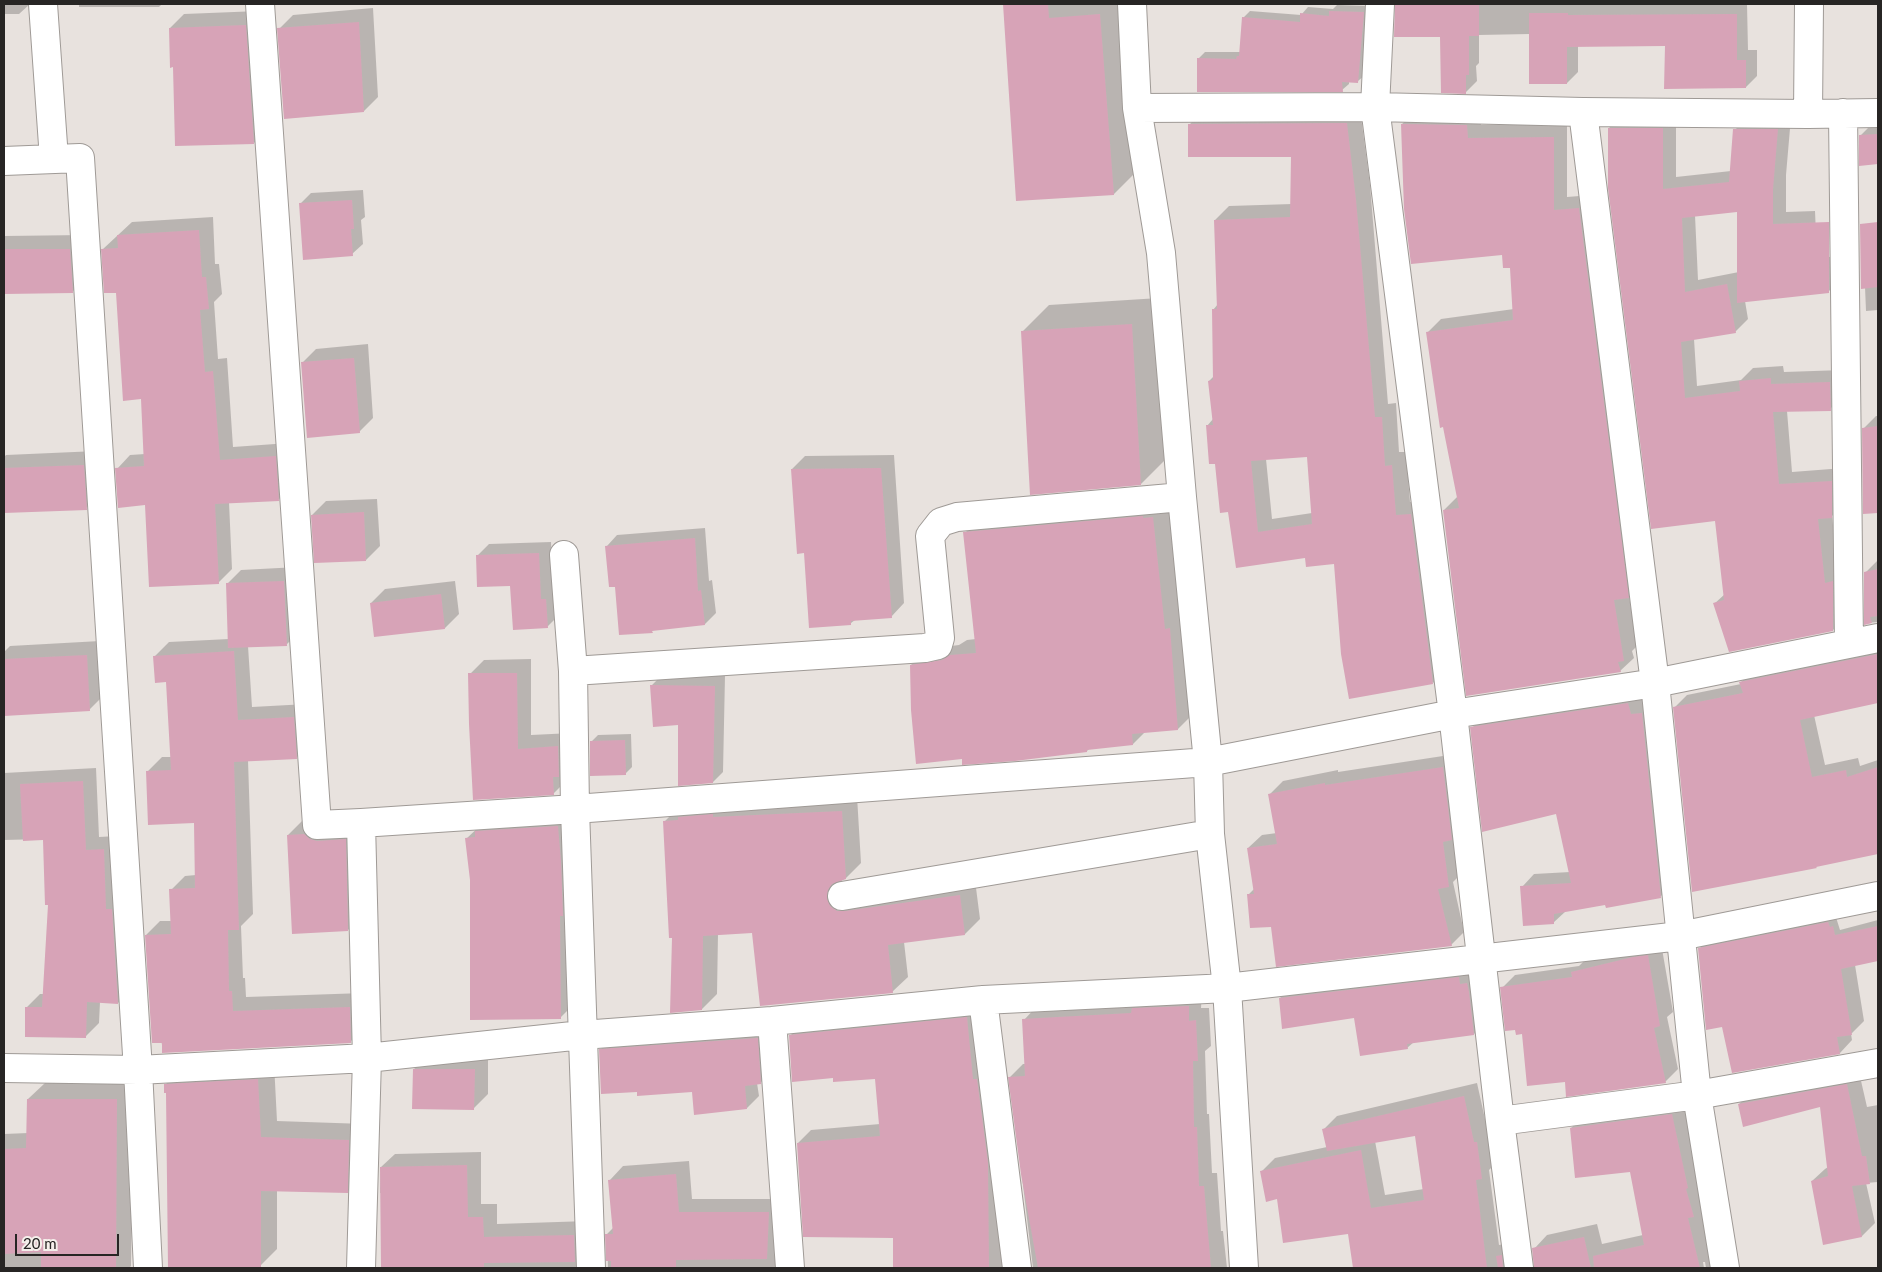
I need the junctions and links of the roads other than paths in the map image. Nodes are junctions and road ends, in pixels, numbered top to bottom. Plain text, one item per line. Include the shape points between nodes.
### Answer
1 (43, 4) edge
2 (260, 4) edge
3 (1132, 4) edge
4 (1380, 4) edge
5 (1809, 4) edge
6 (1375, 107) junction
7 (1137, 108) junction
8 (1583, 112) junction
9 (1878, 113) edge
10 (1808, 114) junction
11 (1843, 114) junction
12 (54, 159) junction
13 (4, 161) edge
14 (1182, 497) junction
15 (564, 555) dead end
16 (1878, 638) edge
17 (1850, 643) junction
18 (573, 671) junction
19 (1655, 683) junction
20 (1452, 714) junction
21 (1208, 762) junction
22 (575, 809) junction
23 (361, 824) junction
24 (1210, 834) junction
25 (842, 896) dead end
26 (1878, 896) edge
27 (1680, 936) junction
28 (1480, 959) junction
29 (1227, 988) junction
30 (983, 1000) junction
31 (772, 1021) junction
32 (582, 1035) junction
33 (367, 1058) junction
34 (1878, 1063) edge
35 (4, 1068) edge
36 (138, 1070) junction
37 (1696, 1095) junction
38 (1500, 1121) junction
39 (148, 1268) edge
40 (361, 1268) edge
41 (591, 1268) edge
42 (790, 1268) edge
43 (1017, 1268) edge
44 (1244, 1268) edge
45 (1519, 1268) edge
46 (1724, 1268) edge

1 - 12 street
2 - 23 street via 317,824
3 - 7 street
4 - 6 street
5 - 10 street
6 - 7 street
6 - 8 street
6 - 20 street
7 - 14 street via 1161,253
8 - 10 street
8 - 19 street
9 - 11 street
10 - 11 street
11 - 17 street
12 - 13 street
12 - 36 street via 80,158
14 - 18 street via 957,517 941,522 930,536 940,638 938,645
14 - 21 street
15 - 18 street
16 - 17 street
17 - 19 street
18 - 22 street
19 - 20 street
19 - 27 street
20 - 21 street
20 - 28 street
21 - 22 street
21 - 24 street
22 - 23 street
22 - 32 street
23 - 33 street
24 - 25 street
24 - 29 street
26 - 27 street
27 - 28 street
27 - 37 street
28 - 29 street
28 - 38 street
29 - 30 street
29 - 44 street
30 - 31 street
30 - 43 street
31 - 32 street
31 - 42 street
32 - 33 street
32 - 41 street
33 - 36 street
33 - 40 street
34 - 37 street
35 - 36 street
36 - 39 street
37 - 38 street
37 - 46 street
38 - 45 street

